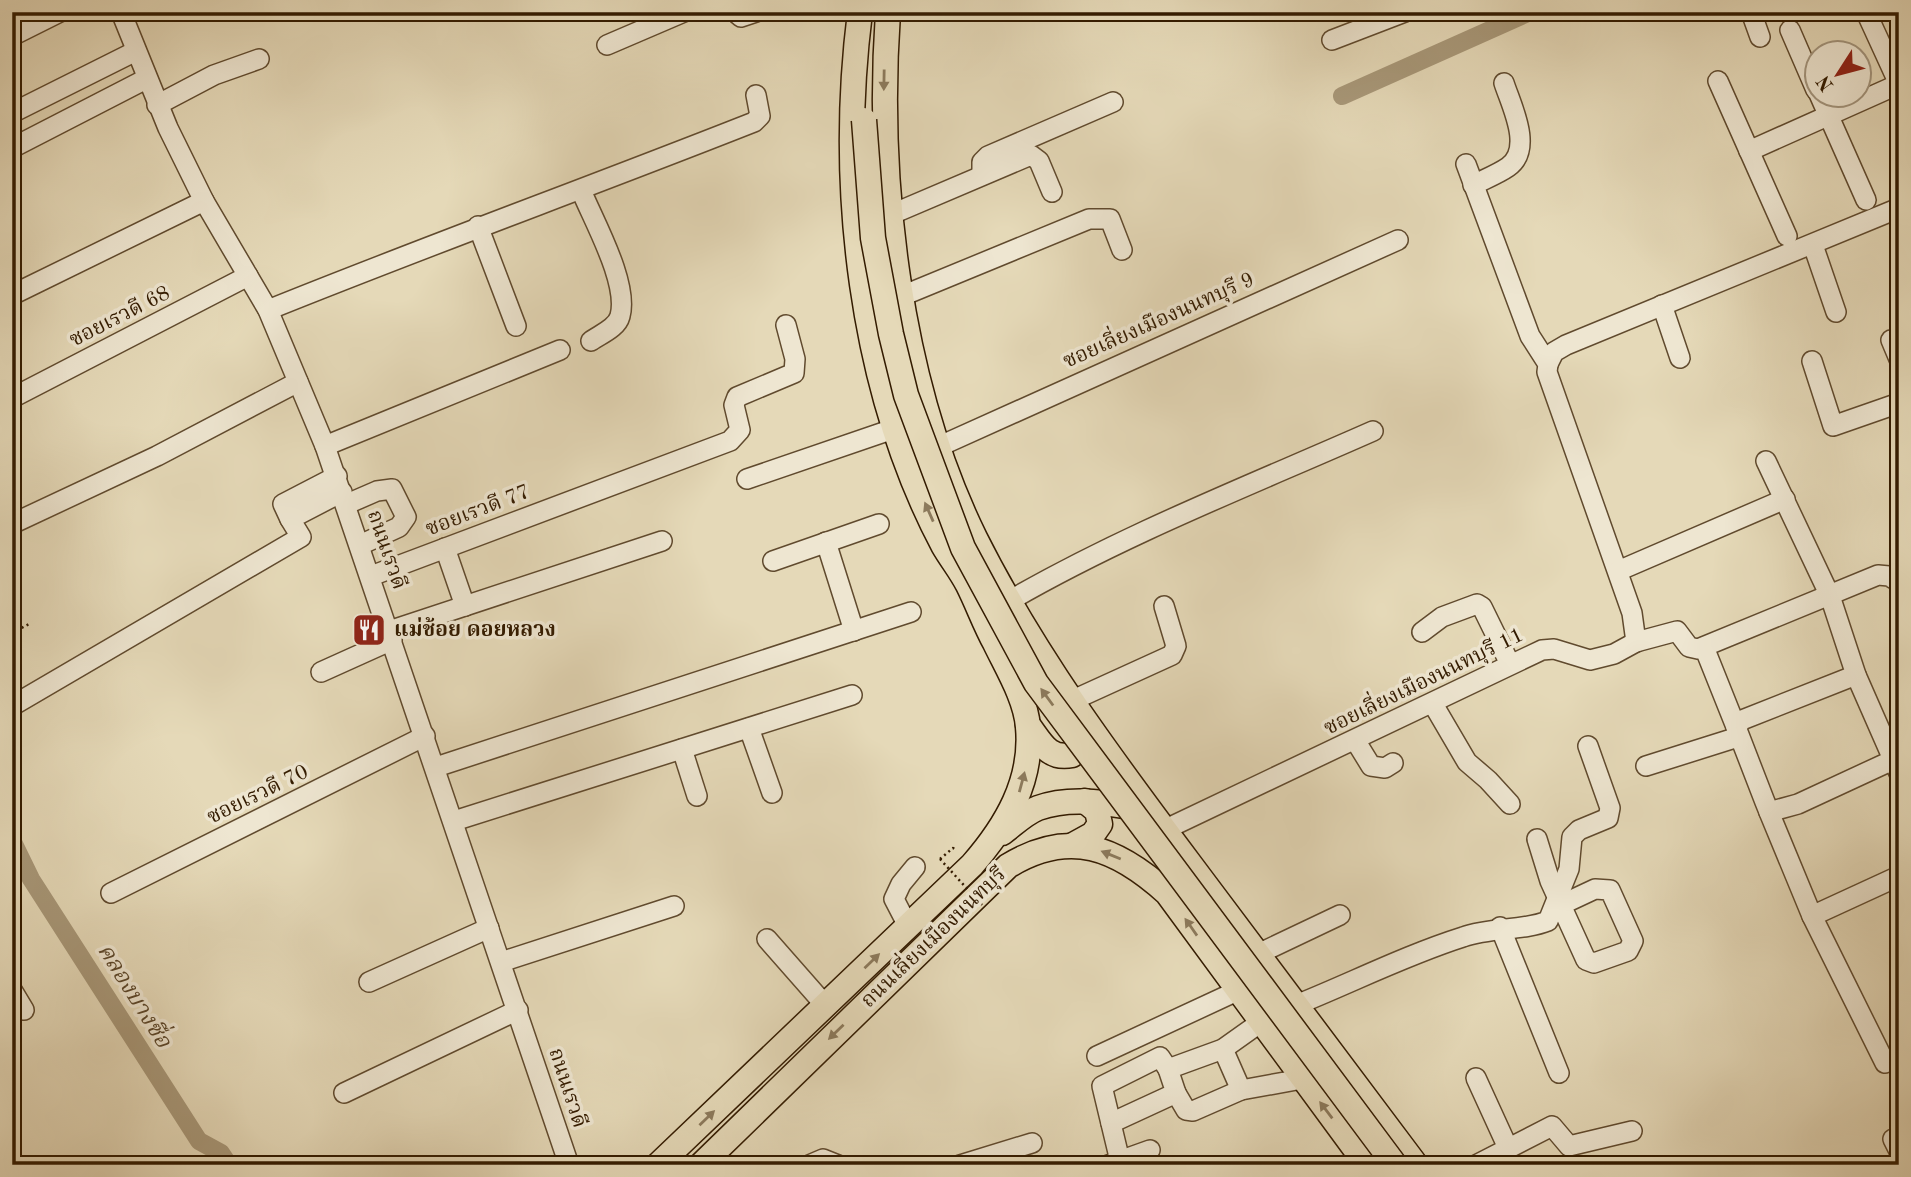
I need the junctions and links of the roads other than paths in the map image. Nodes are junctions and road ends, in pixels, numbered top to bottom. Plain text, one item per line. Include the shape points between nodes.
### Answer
1 (60, 12) edge
2 (121, 12) edge
3 (684, 12) edge
4 (888, 12) edge
5 (1405, 12) edge
6 (1751, 12) edge
7 (1866, 12) edge
8 (859, 22) edge
9 (1790, 30) dead end
10 (12, 36) edge
11 (1760, 37) dead end
12 (1332, 40) dead end
13 (607, 45) dead end
14 (136, 51) junction
15 (1802, 57) edge
16 (258, 59) dead end
17 (146, 79) junction
18 (1718, 81) dead end
19 (1504, 83) dead end
20 (1899, 84) edge
21 (756, 96) dead end
22 (1113, 102) dead end
23 (157, 105) junction
24 (1825, 108) edge
25 (12, 113) edge
26 (1828, 115) junction
27 (12, 148) edge
28 (1749, 151) junction
29 (1466, 164) dead end
30 (982, 175) junction
31 (1473, 185) junction
32 (581, 190) junction
33 (1052, 192) dead end
34 (1866, 200) dead end
35 (204, 201) junction
36 (1899, 208) edge
37 (890, 215) junction
38 (478, 226) junction
39 (1787, 236) dead end
40 (1398, 240) dead end
41 (1813, 245) junction
42 (1122, 250) dead end
43 (248, 276) junction
44 (12, 295) edge
45 (902, 296) junction
46 (1662, 305) junction
47 (268, 310) junction
48 (1836, 312) dead end
49 (516, 326) dead end
50 (786, 326) dead end
51 (1891, 340) dead end
52 (592, 341) dead end
53 (560, 350) dead end
54 (1681, 358) dead end
55 (1899, 359) edge
56 (1812, 361) dead end
57 (1548, 364) junction
58 (298, 382) junction
59 (12, 398) edge
60 (1899, 403) edge
61 (888, 430) junction
62 (1373, 431) dead end
63 (325, 446) junction
64 (940, 446) junction
65 (1766, 461) dead end
66 (747, 479) dead end
67 (342, 491) junction
68 (1785, 499) junction
69 (12, 524) edge
70 (879, 524) dead end
71 (662, 541) dead end
72 (826, 542) junction
73 (360, 545) junction
74 (445, 548) junction
75 (773, 561) dead end
76 (1619, 571) junction
77 (371, 576) junction
78 (1899, 582) edge
79 (1830, 596) junction
80 (1009, 601) junction
81 (465, 606) junction
82 (1164, 606) dead end
83 (911, 612) dead end
84 (854, 631) junction
85 (1422, 632) dead end
86 (391, 635) junction
87 (1636, 642) junction
88 (1704, 647) junction
89 (1510, 664) junction
90 (321, 672) dead end
91 (1856, 676) junction
92 (852, 695) dead end
93 (1073, 704) junction
94 (1433, 704) junction
95 (12, 706) edge
96 (1028, 725) junction
97 (749, 728) junction
98 (1737, 732) junction
99 (425, 736) junction
100 (1355, 740) junction
101 (1588, 746) dead end
102 (682, 749) junction
103 (1393, 763) dead end
104 (1646, 766) dead end
105 (436, 767) junction
106 (1896, 767) edge
107 (772, 793) dead end
108 (697, 796) dead end
109 (1085, 801) junction
110 (1510, 804) dead end
111 (1149, 810) junction
112 (1769, 812) junction
113 (454, 821) junction
114 (1164, 830) junction
115 (998, 835) junction
116 (1537, 839) dead end
117 (1073, 845) junction
118 (915, 867) dead end
119 (1899, 876) edge
120 (111, 893) dead end
121 (1561, 899) junction
122 (674, 906) dead end
123 (1340, 915) dead end
124 (1812, 916) junction
125 (908, 926) junction
126 (1500, 927) junction
127 (489, 928) junction
128 (767, 939) dead end
129 (1258, 954) junction
130 (501, 962) junction
131 (369, 982) dead end
132 (12, 990) edge
133 (1237, 991) junction
134 (825, 1005) junction
135 (1296, 1006) junction
136 (24, 1010) dead end
137 (518, 1010) junction
138 (1261, 1022) junction
139 (1223, 1049) junction
140 (1097, 1056) dead end
141 (1885, 1063) dead end
142 (1168, 1069) junction
143 (1559, 1073) dead end
144 (1476, 1078) dead end
145 (1302, 1079) junction
146 (1241, 1090) junction
147 (344, 1093) dead end
148 (1176, 1093) junction
149 (1111, 1123) junction
150 (1632, 1131) dead end
151 (1032, 1143) dead end
152 (1508, 1148) junction
153 (1150, 1150) dead end
154 (1114, 1163) edge
155 (566, 1164) edge
156 (704, 1164) edge
157 (658, 1165) edge
158 (809, 1165) edge
159 (838, 1165) edge
160 (960, 1165) edge
161 (1367, 1165) edge
162 (1395, 1165) edge
163 (1416, 1165) edge
164 (1476, 1165) edge

1 - 10 street
2 - 14 street, ถนนเรวดี
3 - 13 street
4 -> 37 main road via 884,99
5 - 12 street
6 - 11 street
7 - 20 street
8 - 61 main road, ถนนเลี่ยงเมืองนนทบุรี via 851,148 857,234
162 -> 8 main road, bridge via 1037,683 963,548 906,395 891,334 873,238
9 - 15 street
14 - 17 street, ถนนเรวดี
14 - 25 street
16 - 23 street via 214,75
17 - 23 street, ถนนเรวดี
17 - 27 street
18 - 28 street
19 - 31 street via 1520,135 1519,150 1509,166
20 - 26 street
21 - 32 street via 760,116 754,122
22 - 30 street via 988,156 982,162
23 - 35 street, ถนนเรวดี
24 - 26 street
26 - 28 street
26 - 34 street
28 - 39 street
29 - 31 street
30 - 33 street via 1036,156
30 - 37 street
31 - 57 street via 1530,336
32 - 38 street
32 - 52 street via 620,284 620,317 615,326
35 - 43 street, ถนนเรวดี
35 - 44 street
36 - 41 street
37 - 45 main road
38 - 47 street
38 - 49 street
40 - 64 street, ซอยเลี่ยงเมืองนนทบุรี 9
41 - 46 street
41 - 48 street
42 - 45 street via 1110,219 1089,219
43 - 47 street, ถนนเรวดี
43 - 59 street, ซอยเรวดี 68
45 - 64 main road
46 - 54 street
46 - 57 street via 1566,345 1554,352
47 - 58 street, ถนนเรวดี
50 - 74 street, ซอยเรวดี 77 via 794,373 737,397 734,405 740,425 734,438
51 - 55 street
53 - 63 street
56 - 60 street via 1833,426
57 - 76 street via 1547,372
58 - 63 street, ถนนเรวดี
58 - 69 street via 157,456
61 - 66 street
96 -> 61 main road, ถนนเลี่ยงเมืองนนทบุรี via 1007,667
62 - 80 street via 1129,537
63 - 67 street, ถนนเรวดี
64 - 80 main road via 974,536
65 - 68 street
67 - 73 street, ถนนเรวดี
67 - 73 street via 392,489 406,517 399,527
67 - 95 street via 283,504 301,537
68 - 76 street
68 - 79 street
70 - 72 street
71 - 81 street
72 - 75 street
72 - 84 street
73 - 77 street, ถนนเรวดี
74 - 77 street, ซอยเรวดี 77
74 - 81 street
76 - 87 street
77 - 86 street, ถนนเรวดี
78 - 79 street via 1878,575
79 - 88 street
79 - 91 street
80 - 93 main road
81 - 86 street
82 - 93 street via 1176,646 1172,655
83 - 84 street
84 - 105 street
85 - 89 street via 1442,617 1476,604 1482,607
86 - 90 street
86 - 99 street, ถนนเรวดี
87 - 88 street, ซอยเลี่ยงเมืองนนทบุรี 11 via 1677,631 1692,649
87 - 89 street, ซอยเลี่ยงเมืองนนทบุรี 11 via 1590,660 1554,649
88 - 98 street
89 - 94 street, ซอยเลี่ยงเมืองนนทบุรี 11
91 - 98 street via 1742,720
91 - 106 street
92 - 97 street
93 - 96 main road via 1078,746 1072,755 1061,758 1049,753
93 - 111 main road
94 - 100 street, ซอยเลี่ยงเมืองนนทบุรี 11
94 - 110 street via 1466,762
115 -> 96 main road, ถนนเลี่ยงเมืองนนทบุรี via 1024,780
97 - 102 street
97 - 107 street
98 - 104 street
98 - 112 street
99 - 105 street, ถนนเรวดี
99 - 120 street, ซอยเรวดี 70
100 - 103 street via 1371,766 1385,768
100 - 114 street, ซอยเลี่ยงเมืองนนทบุรี 11
101 - 121 street via 1610,808 1608,818 1572,837
102 - 108 street
102 - 113 street
105 - 113 street, ถนนเรวดี
106 - 112 street
109 - 111 main road, ถนนเลี่ยงเมืองนนทบุรี
109 - 115 main road, ถนนเลี่ยงเมืองนนทบุรี via 1036,809
109 - 117 main road via 1097,811 1100,824 1093,834
111 - 114 main road
112 - 124 street
113 - 127 street, ถนนเรวดี
114 - 129 main road
115 - 125 main road, ถนนเลี่ยงเมืองนนทบุรี
116 - 121 street via 1550,881
133 -> 117 main road, ถนนเลี่ยงเมืองนนทบุรี via 1157,884 1116,855
117 -> 156 main road, ถนนเลี่ยงเมืองนนทบุรี via 1030,853 1009,866
118 - 125 street via 894,899
119 - 124 street
121 - 126 street via 1548,922
122 - 130 street
123 - 129 street
124 - 141 street
134 -> 125 main road, ถนนเลี่ยงเมืองนนทบุรี
126 - 135 street via 1462,937
126 - 143 street
127 - 130 street, ถนนเรวดี
127 - 131 street
128 - 134 street
129 - 135 main road
130 - 137 street, ถนนเรวดี
132 - 136 street
133 - 138 main road, ถนนเลี่ยงเมืองนนทบุรี
133 - 140 street
157 -> 134 main road, ถนนเลี่ยงเมืองนนทบุรี
135 - 163 main road
137 - 147 street
137 - 155 street, ถนนเรวดี
138 - 139 street
138 - 145 main road, ถนนเลี่ยงเมืองนนทบุรี
139 - 142 street
139 - 146 street
142 - 148 street
142 - 149 street via 1163,1059 1156,1058 1102,1086
144 - 152 street
145 - 146 street
161 -> 145 main road, ถนนเลี่ยงเมืองนนทบุรี
146 - 148 street via 1193,1111 1186,1110
148 - 149 street
149 - 154 street
150 - 152 street via 1569,1146 1552,1126
151 - 160 street
152 - 164 street
153 - 154 street
158 - 159 street via 822,1159

